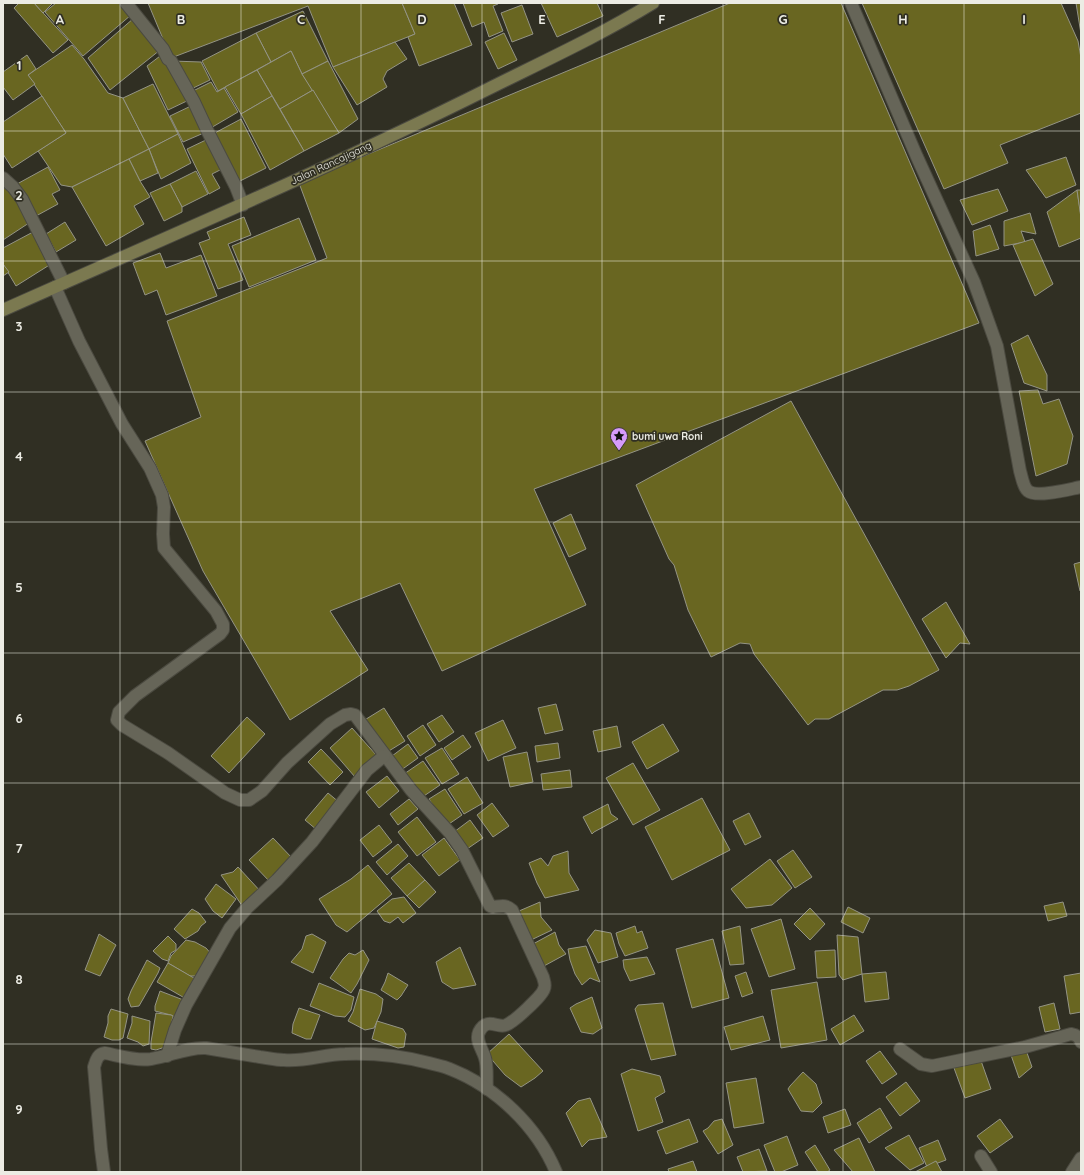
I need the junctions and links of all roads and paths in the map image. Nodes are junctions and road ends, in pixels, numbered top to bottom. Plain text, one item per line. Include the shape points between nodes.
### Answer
1 (126, 3) edge
2 (652, 3) edge
3 (852, 3) edge
4 (3, 178) edge
5 (243, 205) junction
6 (60, 285) junction
7 (3, 310) edge
8 (1081, 487) edge
9 (384, 756) junction
10 (1081, 1042) edge
11 (900, 1049) dead end
12 (167, 1056) junction
13 (487, 1089) junction
14 (981, 1156) dead end
15 (1081, 1158) edge
16 (104, 1172) edge
17 (556, 1172) edge
18 (991, 1172) edge
19 (1072, 1172) edge

1 - 5 street via 163,49 185,85
2 - 5 main road, Jalan Rancajigang via 576,45 424,121
3 - 8 street via 917,157 974,282 997,346 1025,488 1038,494
4 - 6 street via 22,199
5 - 6 main road, Jalan Rancajigang
6 - 7 main road, Jalan Rancajigang
6 - 9 street via 82,348 122,424 150,468 162,495 164,548 216,611 223,624 220,634 135,696 119,712 118,722 168,753 225,794 240,800 249,800 262,790 287,762 330,724 345,715 355,715
9 - 12 street via 367,770 312,842 230,928 186,1005
9 - 13 street via 450,832 490,906 493,908 503,905 512,910 543,977 544,990 514,1020 503,1026 487,1024 479,1032 477,1039 486,1059
10 - 11 street via 1079,1037 1071,1034 1025,1047 932,1066 921,1064
12 - 13 street via 196,1047 285,1060 342,1054 409,1058 449,1068
12 - 16 street via 138,1059 105,1053 96,1059 94,1067
13 - 17 street via 520,1117 546,1150
14 - 18 street
15 - 19 street

